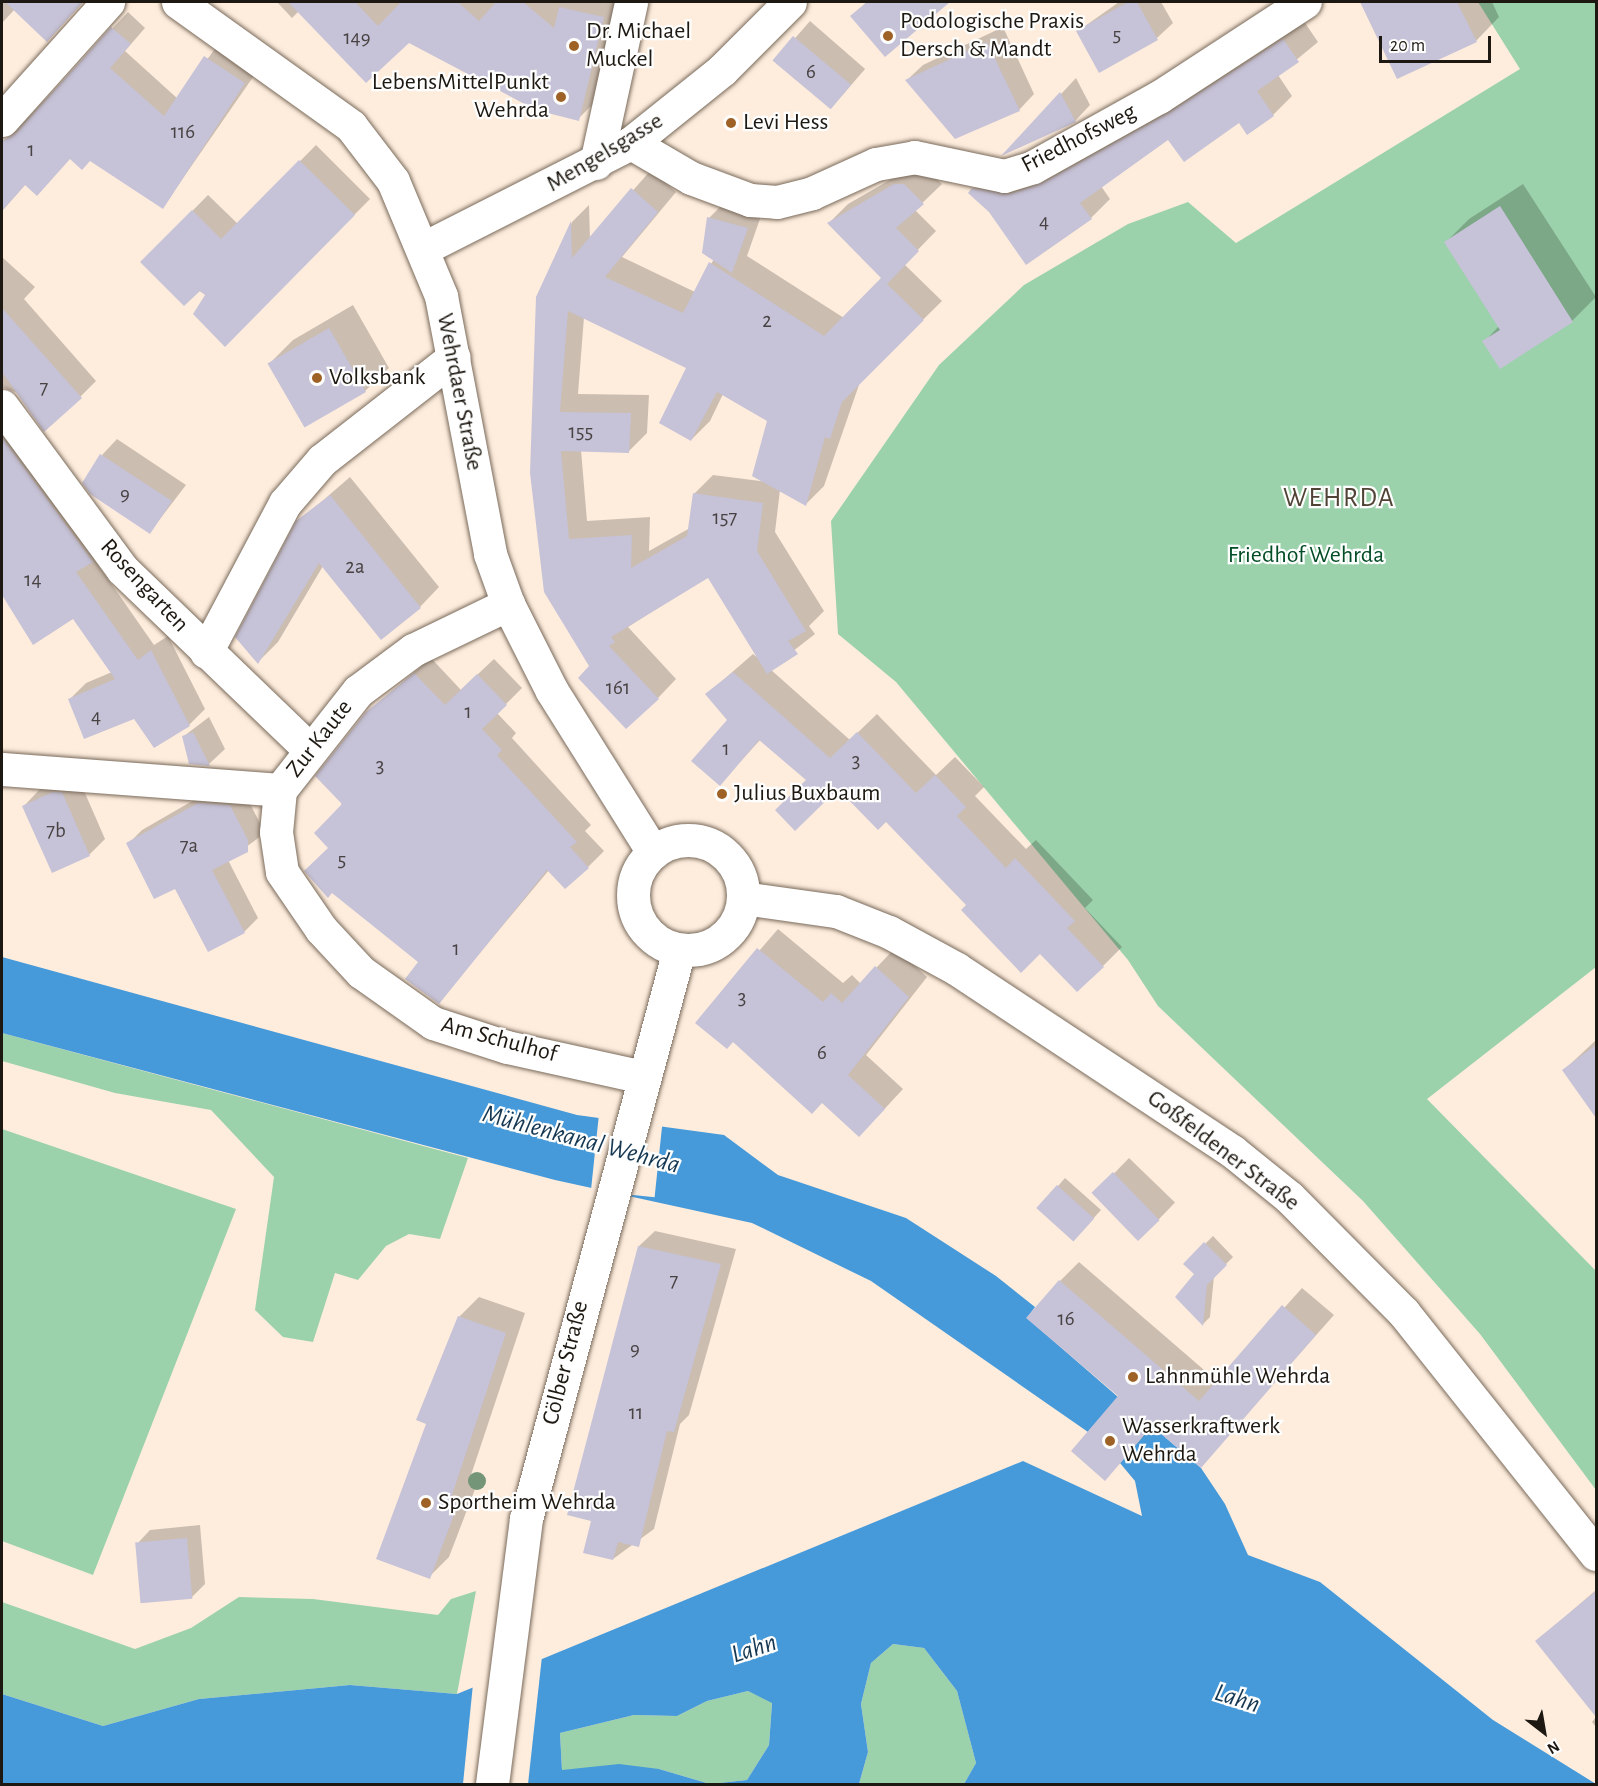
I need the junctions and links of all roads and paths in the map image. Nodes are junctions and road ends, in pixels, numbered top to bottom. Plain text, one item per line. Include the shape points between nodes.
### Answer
1 (108, 2) edge
2 (178, 2) edge
3 (631, 2) edge
4 (790, 2) edge
5 (1305, 2) edge
6 (2, 120) edge
7 (631, 143) junction
8 (596, 163) junction
9 (424, 248) junction
10 (454, 357) junction
11 (2, 406) edge
12 (508, 603) junction
13 (206, 652) junction
14 (308, 748) junction
15 (2, 769) edge
16 (280, 790) junction
17 (654, 852) junction
18 (743, 898) junction
19 (679, 950) junction
20 (640, 1091) junction
21 (1596, 1554) edge
22 (492, 1785) edge

1 - 6 street
2 - 9 street, Wehrdaer Straße via 351,126 393,181
3 - 8 street
4 - 7 street, Mengelsgasse via 722,70
5 - 7 street, Friedhofsweg via 1159,97 1033,167 1004,176 914,157 876,164 812,193 777,202 750,200 691,178
7 - 8 street, Mengelsgasse
8 - 9 street, Mengelsgasse
9 - 10 street, Wehrdaer Straße
10 - 12 street, Wehrdaer Straße via 490,554
10 - 13 street via 322,460 285,503
11 - 13 street, Rosengarten via 122,569
12 - 14 street, Zur Kaute via 412,650 358,691
12 - 17 street, Wehrdaer Straße via 552,691
13 - 14 street, Rosengarten
14 - 16 street, Zur Kaute
15 - 16 street, Zur Kaute
16 - 20 street, Am Schulhof via 276,832 282,872 321,929 361,972 433,1023
17 - 18 street via 683,840 710,844 734,864
17 - 19 street via 641,865 632,901 646,932
18 - 19 street via 740,914 722,939 694,951
18 - 21 street, Goßfeldener Straße via 836,911 889,932 957,969 1232,1151 1289,1197 1404,1313
19 - 20 street, Cölber Straße
20 - 22 street, Cölber Straße via 526,1519

